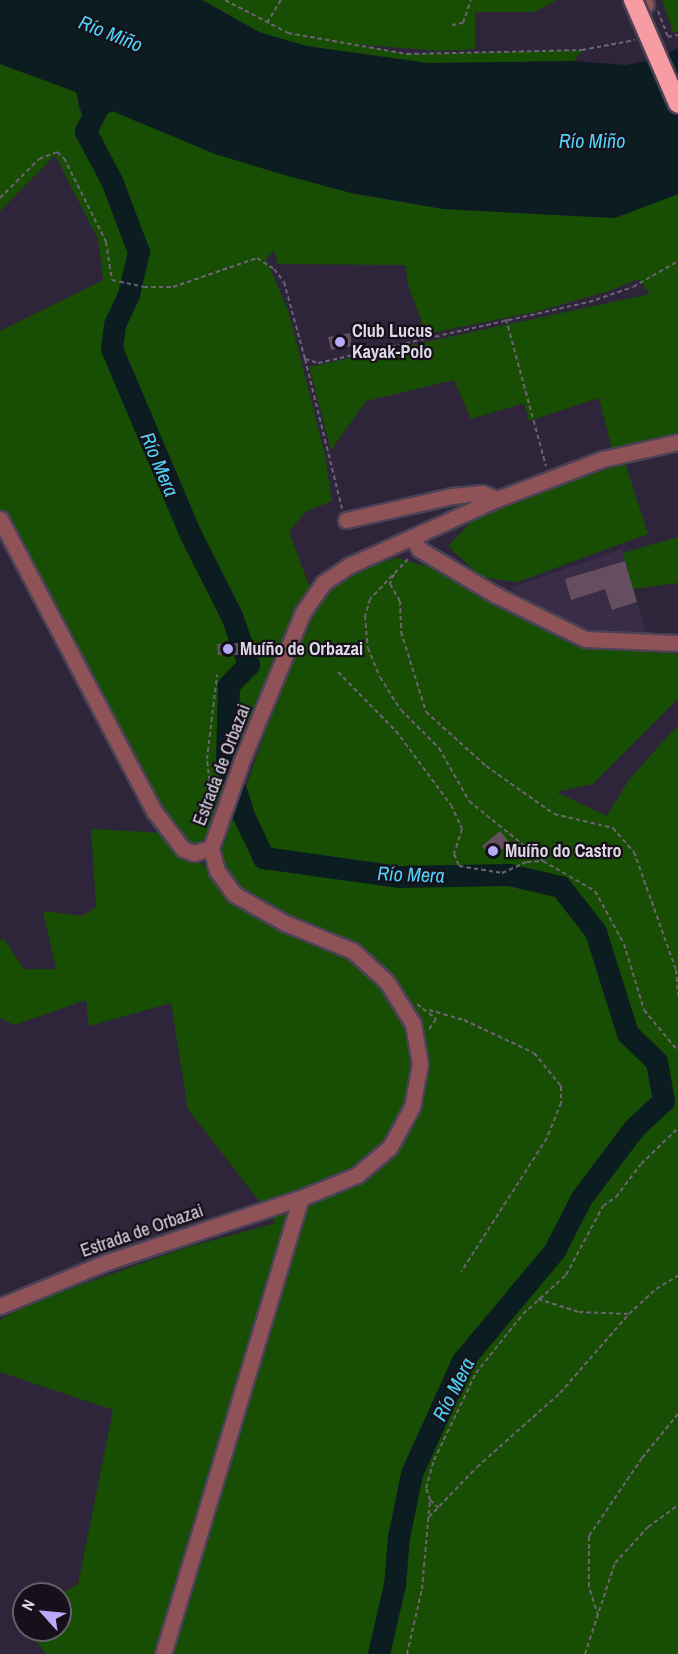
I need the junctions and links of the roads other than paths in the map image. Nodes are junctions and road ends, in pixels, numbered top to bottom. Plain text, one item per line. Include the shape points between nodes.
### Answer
1 (641, 2) edge
2 (678, 104) edge
3 (678, 442) edge
4 (497, 499) junction
5 (0, 519) edge
6 (346, 520) dead end
7 (416, 543) junction
8 (678, 643) edge
9 (211, 848) junction
10 (301, 1198) junction
11 (0, 1305) edge
12 (163, 1654) edge

1 - 2 highway, bridge
3 - 4 street, Estrada de Orbazai via 603,459
4 - 6 street via 482,493 452,496
4 - 7 street, Estrada de Orbazai
5 - 9 street via 154,811 183,849 194,853
7 - 8 street via 496,595 585,639
7 - 9 street, Estrada de Orbazai via 350,565 323,583 303,612 242,760
9 - 10 street, Estrada de Orbazai via 217,871 234,894 285,923 353,951 387,982 413,1024 420,1064 412,1107 390,1147 357,1175
10 - 11 street, Estrada de Orbazai via 107,1262
10 - 12 street

